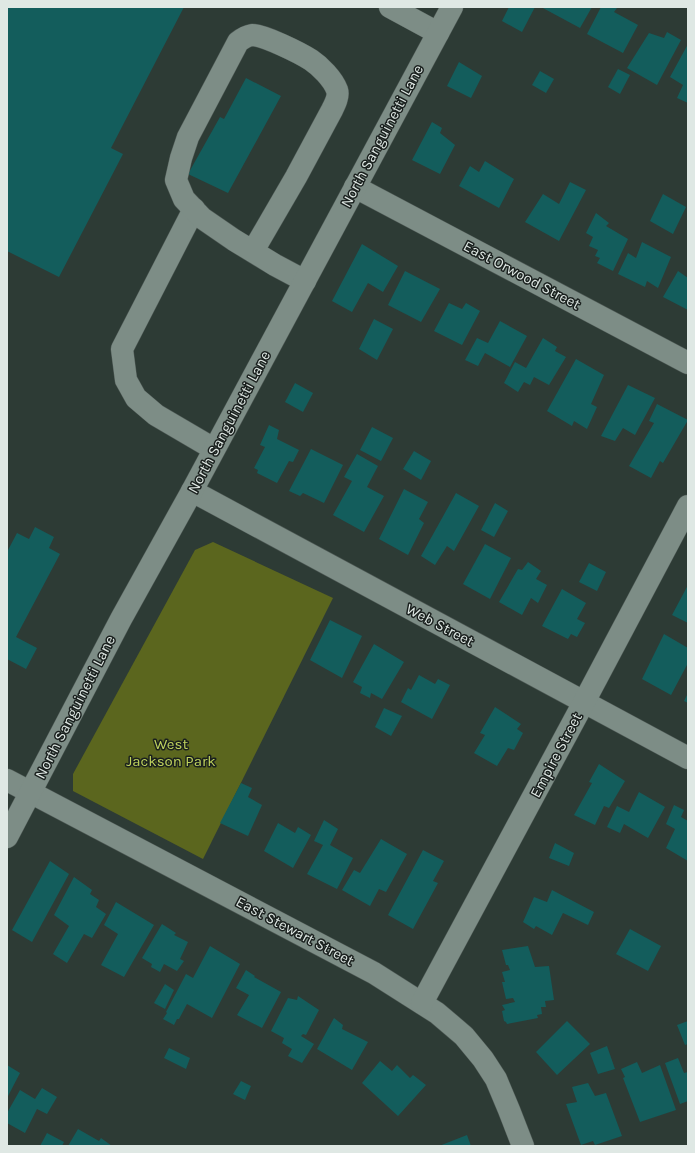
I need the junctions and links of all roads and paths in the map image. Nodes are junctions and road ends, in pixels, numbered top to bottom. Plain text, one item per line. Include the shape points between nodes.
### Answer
1 (390, 7) edge
2 (446, 9) edge
3 (438, 33) junction
4 (355, 187) junction
5 (194, 209) junction
6 (253, 251) junction
7 (305, 281) junction
8 (688, 363) edge
9 (214, 449) junction
10 (192, 491) junction
11 (688, 506) edge
12 (584, 702) junction
13 (688, 758) edge
14 (7, 780) edge
15 (31, 793) junction
16 (7, 837) edge
17 (422, 1003) junction
18 (523, 1146) edge

1 - 3 street
2 - 3 street, North Sanguinetti Lane
3 - 4 street, North Sanguinetti Lane
4 - 7 street, North Sanguinetti Lane
4 - 8 street, East Orwood Street
5 - 6 street via 227,236
5 - 6 street via 184,199 176,180 181,158 188,137 238,42 244,37 259,36 312,61 328,75 338,91 337,100
5 - 9 street via 122,349 126,380 136,398 156,415
6 - 7 street
7 - 9 street, North Sanguinetti Lane
9 - 10 street, North Sanguinetti Lane
10 - 12 street, Web Street
10 - 15 street, North Sanguinetti Lane via 121,619
11 - 12 street, Empire Street
12 - 13 street, Web Street
12 - 17 street, Empire Street
14 - 15 street, East Stewart Street
15 - 16 street, North Sanguinetti Lane
15 - 17 street, East Stewart Street via 374,973
17 - 18 street, East Stewart Street via 464,1036 483,1059 496,1079

